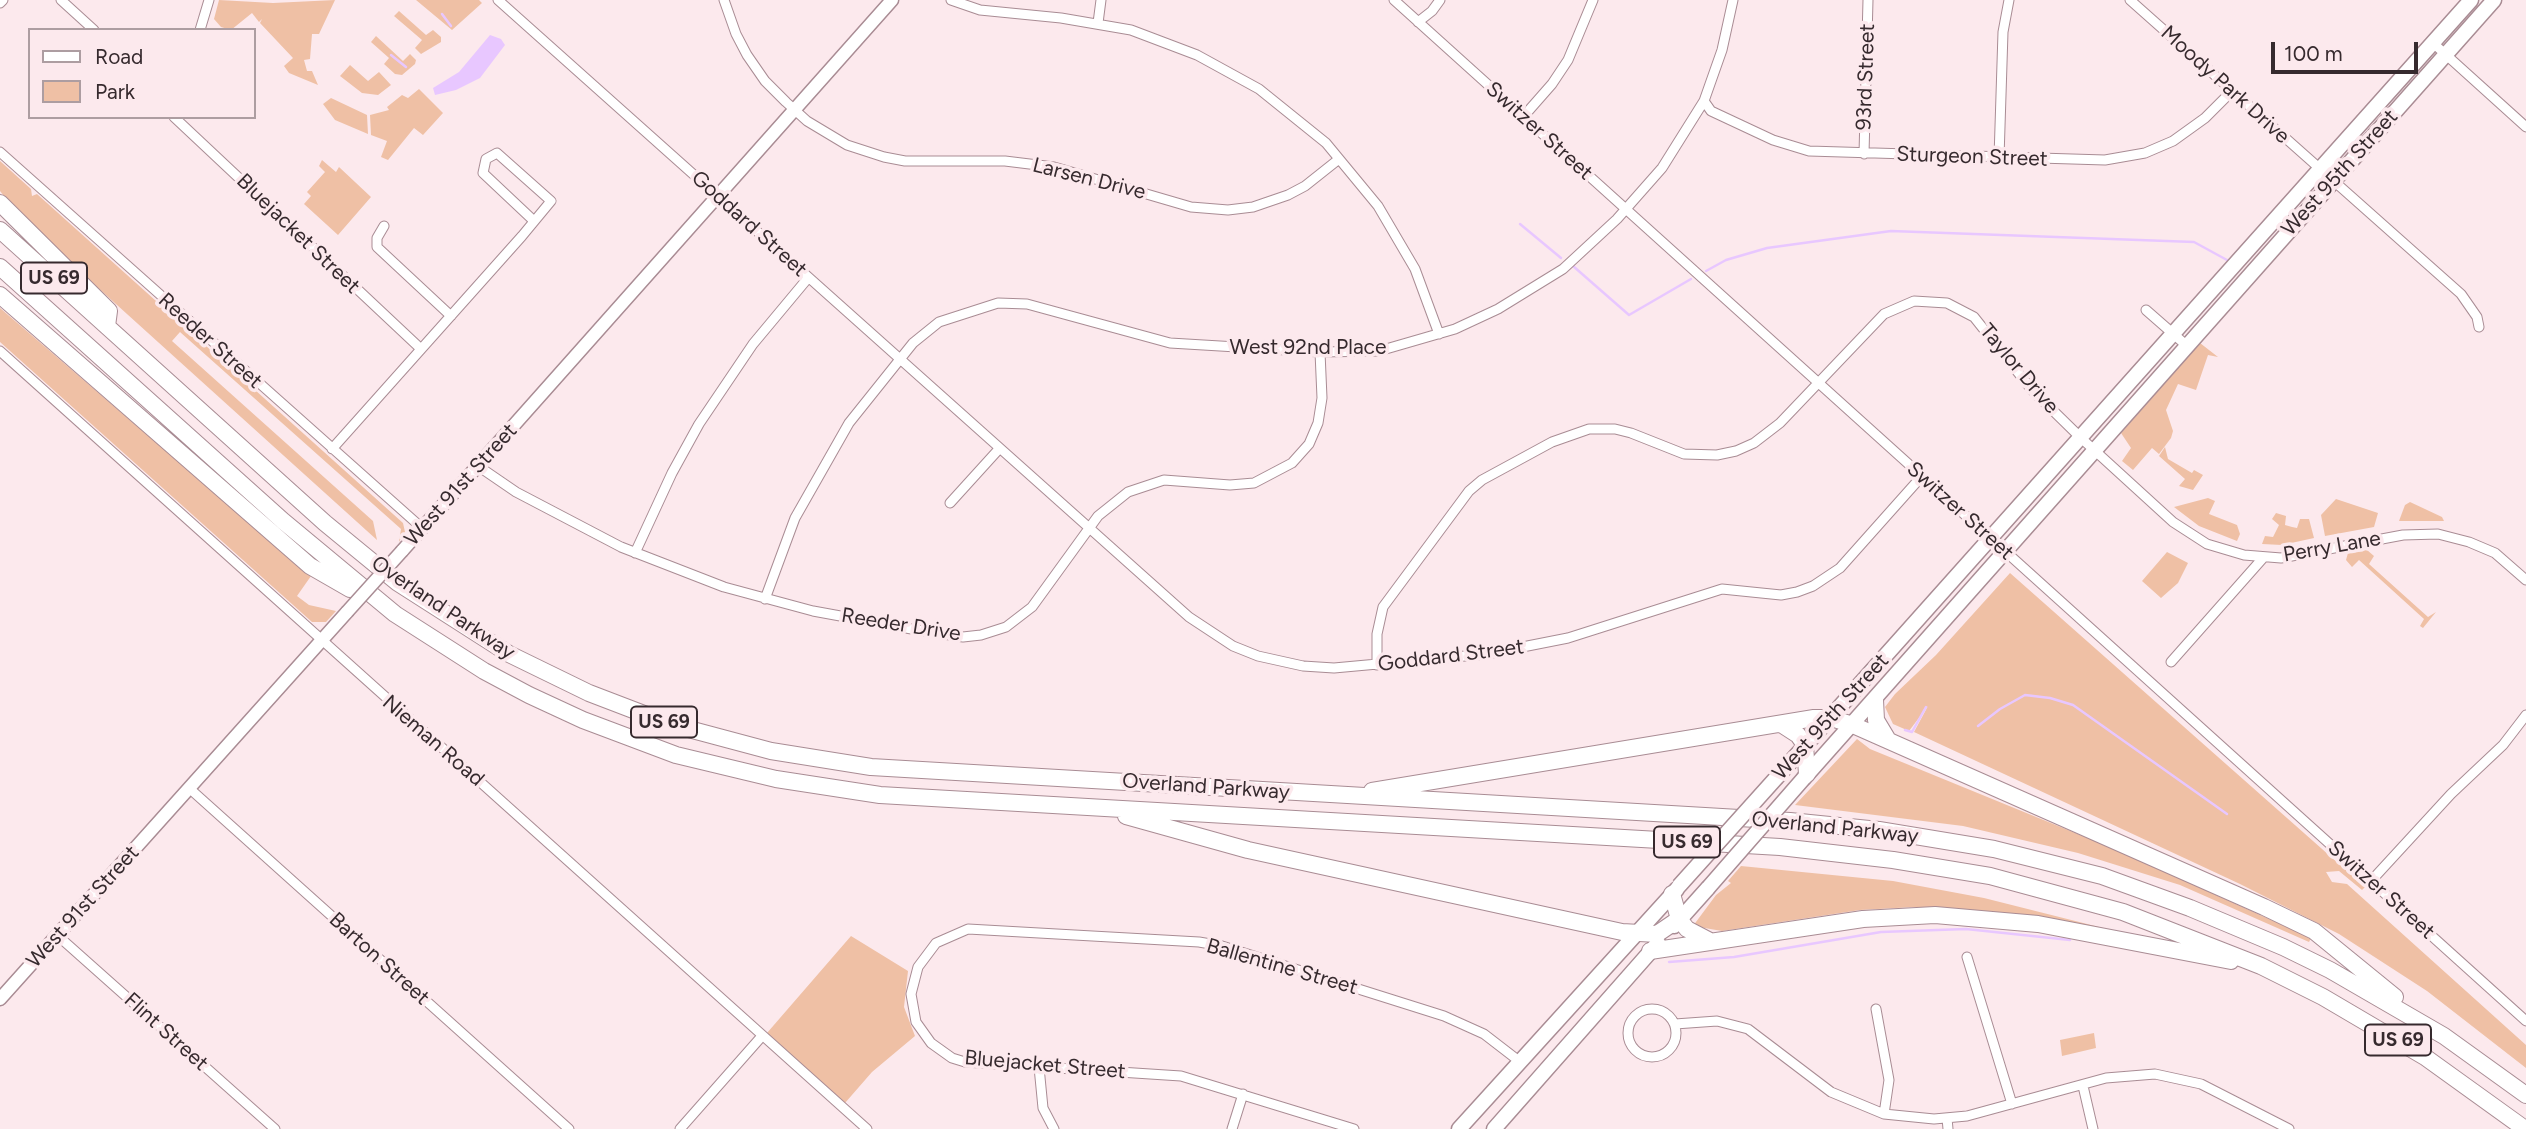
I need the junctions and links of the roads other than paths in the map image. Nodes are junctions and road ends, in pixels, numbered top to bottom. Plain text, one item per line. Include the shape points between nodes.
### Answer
1 (61, 0) edge
2 (209, 0) edge
3 (498, 0) edge
4 (724, 0) edge
5 (892, 0) edge
6 (951, 0) edge
7 (1101, 0) edge
8 (1394, 0) edge
9 (1440, 0) edge
10 (1592, 0) edge
11 (1733, 0) edge
12 (1868, 0) edge
13 (2009, 0) edge
14 (2130, 0) edge
15 (2471, 0) edge
16 (2494, 0) edge
17 (1418, 22) junction
18 (1098, 23) junction
19 (92, 28) edge
20 (201, 28) edge
21 (2432, 43) junction
22 (2445, 55) junction
23 (2232, 91) junction
24 (1704, 101) junction
25 (794, 110) junction
26 (1523, 117) junction
27 (176, 119) edge
28 (2526, 127) edge
29 (0, 152) edge
30 (1864, 154) junction
31 (1999, 158) junction
32 (1339, 159) junction
33 (2320, 170) junction
34 (2333, 181) junction
35 (718, 195) junction
36 (0, 204) edge
37 (1625, 209) junction
38 (534, 221) junction
39 (384, 226) dead end
40 (0, 230) edge
41 (2258, 240) junction
42 (2271, 250) junction
43 (0, 267) edge
44 (808, 278) junction
45 (0, 295) edge
46 (2146, 310) dead end
47 (451, 316) junction
48 (107, 326) junction
49 (2479, 327) dead end
50 (1439, 334) junction
51 (2173, 334) junction
52 (2186, 345) junction
53 (421, 349) junction
54 (0, 351) edge
55 (1320, 352) junction
56 (900, 358) junction
57 (1818, 382) junction
58 (2081, 438) junction
59 (332, 449) junction
60 (999, 449) junction
61 (2094, 450) junction
62 (478, 466) junction
63 (1922, 476) junction
64 (950, 503) dead end
65 (422, 528) junction
66 (1089, 528) junction
67 (1991, 539) junction
68 (2006, 552) junction
69 (635, 553) junction
70 (2263, 558) junction
71 (2526, 580) edge
72 (765, 599) junction
73 (395, 614) junction
74 (321, 641) junction
75 (2171, 662) dead end
76 (1377, 665) junction
77 (1875, 700) junction
78 (2526, 715) edge
79 (1831, 718) junction
80 (1781, 724) junction
81 (1853, 725) junction
82 (1888, 740) junction
83 (1805, 745) junction
84 (1806, 776) junction
85 (189, 788) junction
86 (1347, 796) junction
87 (1097, 808) junction
88 (2371, 881) junction
89 (1675, 890) junction
90 (1679, 919) junction
91 (1634, 934) junction
92 (57, 935) junction
93 (1710, 941) junction
94 (1650, 951) junction
95 (1967, 957) dead end
96 (2261, 966) junction
97 (918, 967) joint
98 (0, 999) edge
99 (1876, 1009) dead end
100 (2526, 1021) edge
101 (1675, 1024) junction
102 (762, 1036) junction
103 (2444, 1036) junction
104 (1519, 1061) junction
105 (1039, 1067) junction
106 (2082, 1086) junction
107 (1243, 1094) junction
108 (2526, 1095) edge
109 (2012, 1104) junction
110 (1884, 1114) junction
111 (1947, 1118) junction
112 (275, 1129) edge
113 (569, 1129) edge
114 (680, 1129) edge
115 (867, 1129) edge
116 (1054, 1129) edge
117 (1232, 1129) edge
118 (1354, 1129) edge
119 (1459, 1129) edge
120 (1494, 1129) edge
121 (1948, 1129) edge
122 (2093, 1129) edge
123 (2289, 1129) edge
124 (2525, 1129) edge

1 - 19 street
2 - 20 street
3 - 35 street, Goddard Street
4 - 25 street, Larsen Drive via 747,55
5 - 25 street, West 91st Street
6 - 18 street via 1000,14
7 - 18 street
8 - 17 street, Switzer Street
9 - 17 street
10 - 26 street via 1568,60
11 - 24 street, West 92nd Place
12 - 30 street, 93rd Street
13 - 31 street via 2003,32
14 - 23 street, Moody Park Drive
15 - 21 main road, West 95th Street
16 - 22 main road, West 95th Street
17 - 26 street, Switzer Street
18 - 32 street via 1155,38 1238,77 1302,122
21 - 22 street
21 - 33 main road, West 95th Street
22 - 28 street
22 - 34 main road, West 95th Street
23 - 31 street, Sturgeon Street via 2189,131 2146,153 2105,160
23 - 33 street, Moody Park Drive
24 - 30 street, Sturgeon Street via 1711,111 1786,145
24 - 37 street, West 92nd Place via 1662,168
25 - 32 street, Larsen Drive via 847,145 884,157 1054,167 1207,209 1269,203 1305,186
25 - 35 street, West 91st Street
26 - 37 street, Switzer Street
27 - 53 street, Bluejacket Street
29 - 59 street, Reeder Street
30 - 31 street, Sturgeon Street
32 - 50 street via 1395,232 1415,269
33 - 34 street, Moody Park Drive
33 - 41 main road, West 95th Street
34 - 42 main road, West 95th Street
34 - 49 street, Moody Park Drive via 2461,294
35 - 44 street, Goddard Street
35 - 62 street, West 91st Street
36 - 48 highway via 109,311
37 - 50 street, West 92nd Place via 1563,269 1498,309
37 - 57 street, Switzer Street
38 - 38 street via 551,201 497,153 486,159 483,173
38 - 47 street
39 - 47 street via 377,247
40 - 48 highway, Overland Parkway / US 69
41 - 42 main road
41 - 51 main road, West 95th Street
42 - 52 main road, West 95th Street
43 - 73 highway, Overland Parkway / US 69 via 283,521
44 - 56 street, Goddard Street
44 - 69 street via 753,344 699,424
45 - 73 highway via 310,566
46 - 51 street
47 - 53 street
48 - 86 highway, Overland Parkway / US 69 via 398,583 509,654 628,709 715,737 827,762
50 - 55 street, West 92nd Place via 1379,351
51 - 52 street
51 - 58 main road, West 95th Street
52 - 61 main road, West 95th Street
53 - 59 street
54 - 74 street, Nieman Road
55 - 56 street, West 92nd Place via 1185,345 1007,302 951,316 929,329
55 - 66 street, Reeder Drive via 1318,423 1309,444 1292,463 1267,479 1244,485 1180,479 1146,484 1119,498
56 - 60 street, Goddard Street
56 - 72 street, West 92nd Place via 849,423 819,472 795,518
57 - 58 street, Taylor Drive via 1884,314 1914,301 1947,303 1982,325 2032,390
57 - 63 street, Switzer Street
57 - 76 street, Taylor Drive via 1770,433 1736,451 1684,454 1623,431 1589,429 1482,480 1382,607
58 - 61 street, Perry Lane
58 - 67 main road, West 95th Street
59 - 65 street, Reeder Street
60 - 64 street
60 - 66 street, Goddard Street
61 - 68 main road, West 95th Street
61 - 70 street, Perry Lane via 2195,537
62 - 65 street, West 91st Street
62 - 69 street, Reeder Drive via 516,492
63 - 67 street, Switzer Street
63 - 76 street, Goddard Street via 1840,568 1797,593 1722,589 1543,645
65 - 74 street, West 91st Street, bridge
66 - 72 street, Reeder Drive via 1032,607 1006,627 981,635 950,636
66 - 76 street, Goddard Street via 1189,617 1233,646 1303,666
67 - 68 street, Switzer Street
67 - 79 main road, West 95th Street
68 - 77 main road, West 95th Street
68 - 88 street, Switzer Street
69 - 72 street, Reeder Drive
70 - 71 street, Perry Lane via 2403,535 2438,534 2495,553
70 - 75 street
73 - 87 highway, Overland Parkway / US 69 via 529,695 676,755 776,779 880,795
74 - 85 street, West 91st Street
74 - 102 street, Nieman Road
77 - 81 main road, West 95th Street
77 - 82 highway via 1876,720
78 - 88 street via 2503,745 2451,793
79 - 80 highway
79 - 81 highway
79 - 83 main road, West 95th Street
80 - 83 highway
80 - 86 highway
81 - 82 highway
81 - 84 main road, West 95th Street
82 - 103 highway via 2314,932
83 - 84 highway
83 - 89 main road, West 95th Street, bridge
84 - 90 main road, West 95th Street, bridge
85 - 92 street, West 91st Street
85 - 113 street, Barton Street
86 - 103 highway, Overland Parkway / US 69 via 1790,821 1994,849 2102,876 2239,928 2330,970
87 - 91 highway via 1248,850
87 - 96 highway, Overland Parkway / US 69 via 1780,847 1893,860 1990,876 2081,900 2194,937
88 - 100 street, Switzer Street
89 - 90 highway
89 - 91 main road, West 95th Street
90 - 91 highway via 1657,934
90 - 93 highway via 1698,937
90 - 94 main road, West 95th Street
91 - 104 main road, West 95th Street
92 - 98 street, West 91st Street
92 - 112 street, Flint Street
93 - 94 highway
93 - 96 highway via 1905,915 1967,916 2038,924
94 - 120 main road, West 95th Street
95 - 109 street
96 - 124 highway, Overland Parkway / US 69 via 2404,1044
97 - 104 street, Ballentine Street via 936,943 968,929 1199,942 1444,1016 1484,1034
97 - 105 street, Bluejacket Street via 912,1007 924,1035 939,1050 965,1062
99 - 110 street via 1889,1080
101 - 101 street via 1664,1012 1648,1009 1634,1017 1630,1041 1639,1052 1661,1055 1672,1046
101 - 110 street via 1717,1021 1748,1029 1831,1092
102 - 114 street
102 - 115 street, Nieman Road
103 - 108 highway, Overland Parkway / US 69
104 - 119 main road, West 95th Street
105 - 107 street, Bluejacket Street via 1181,1076
105 - 116 street via 1043,1108
106 - 109 street
106 - 122 street
106 - 123 street via 2133,1074 2178,1077
107 - 117 street
107 - 118 street, Bluejacket Street
109 - 111 street
110 - 111 street
111 - 121 street

